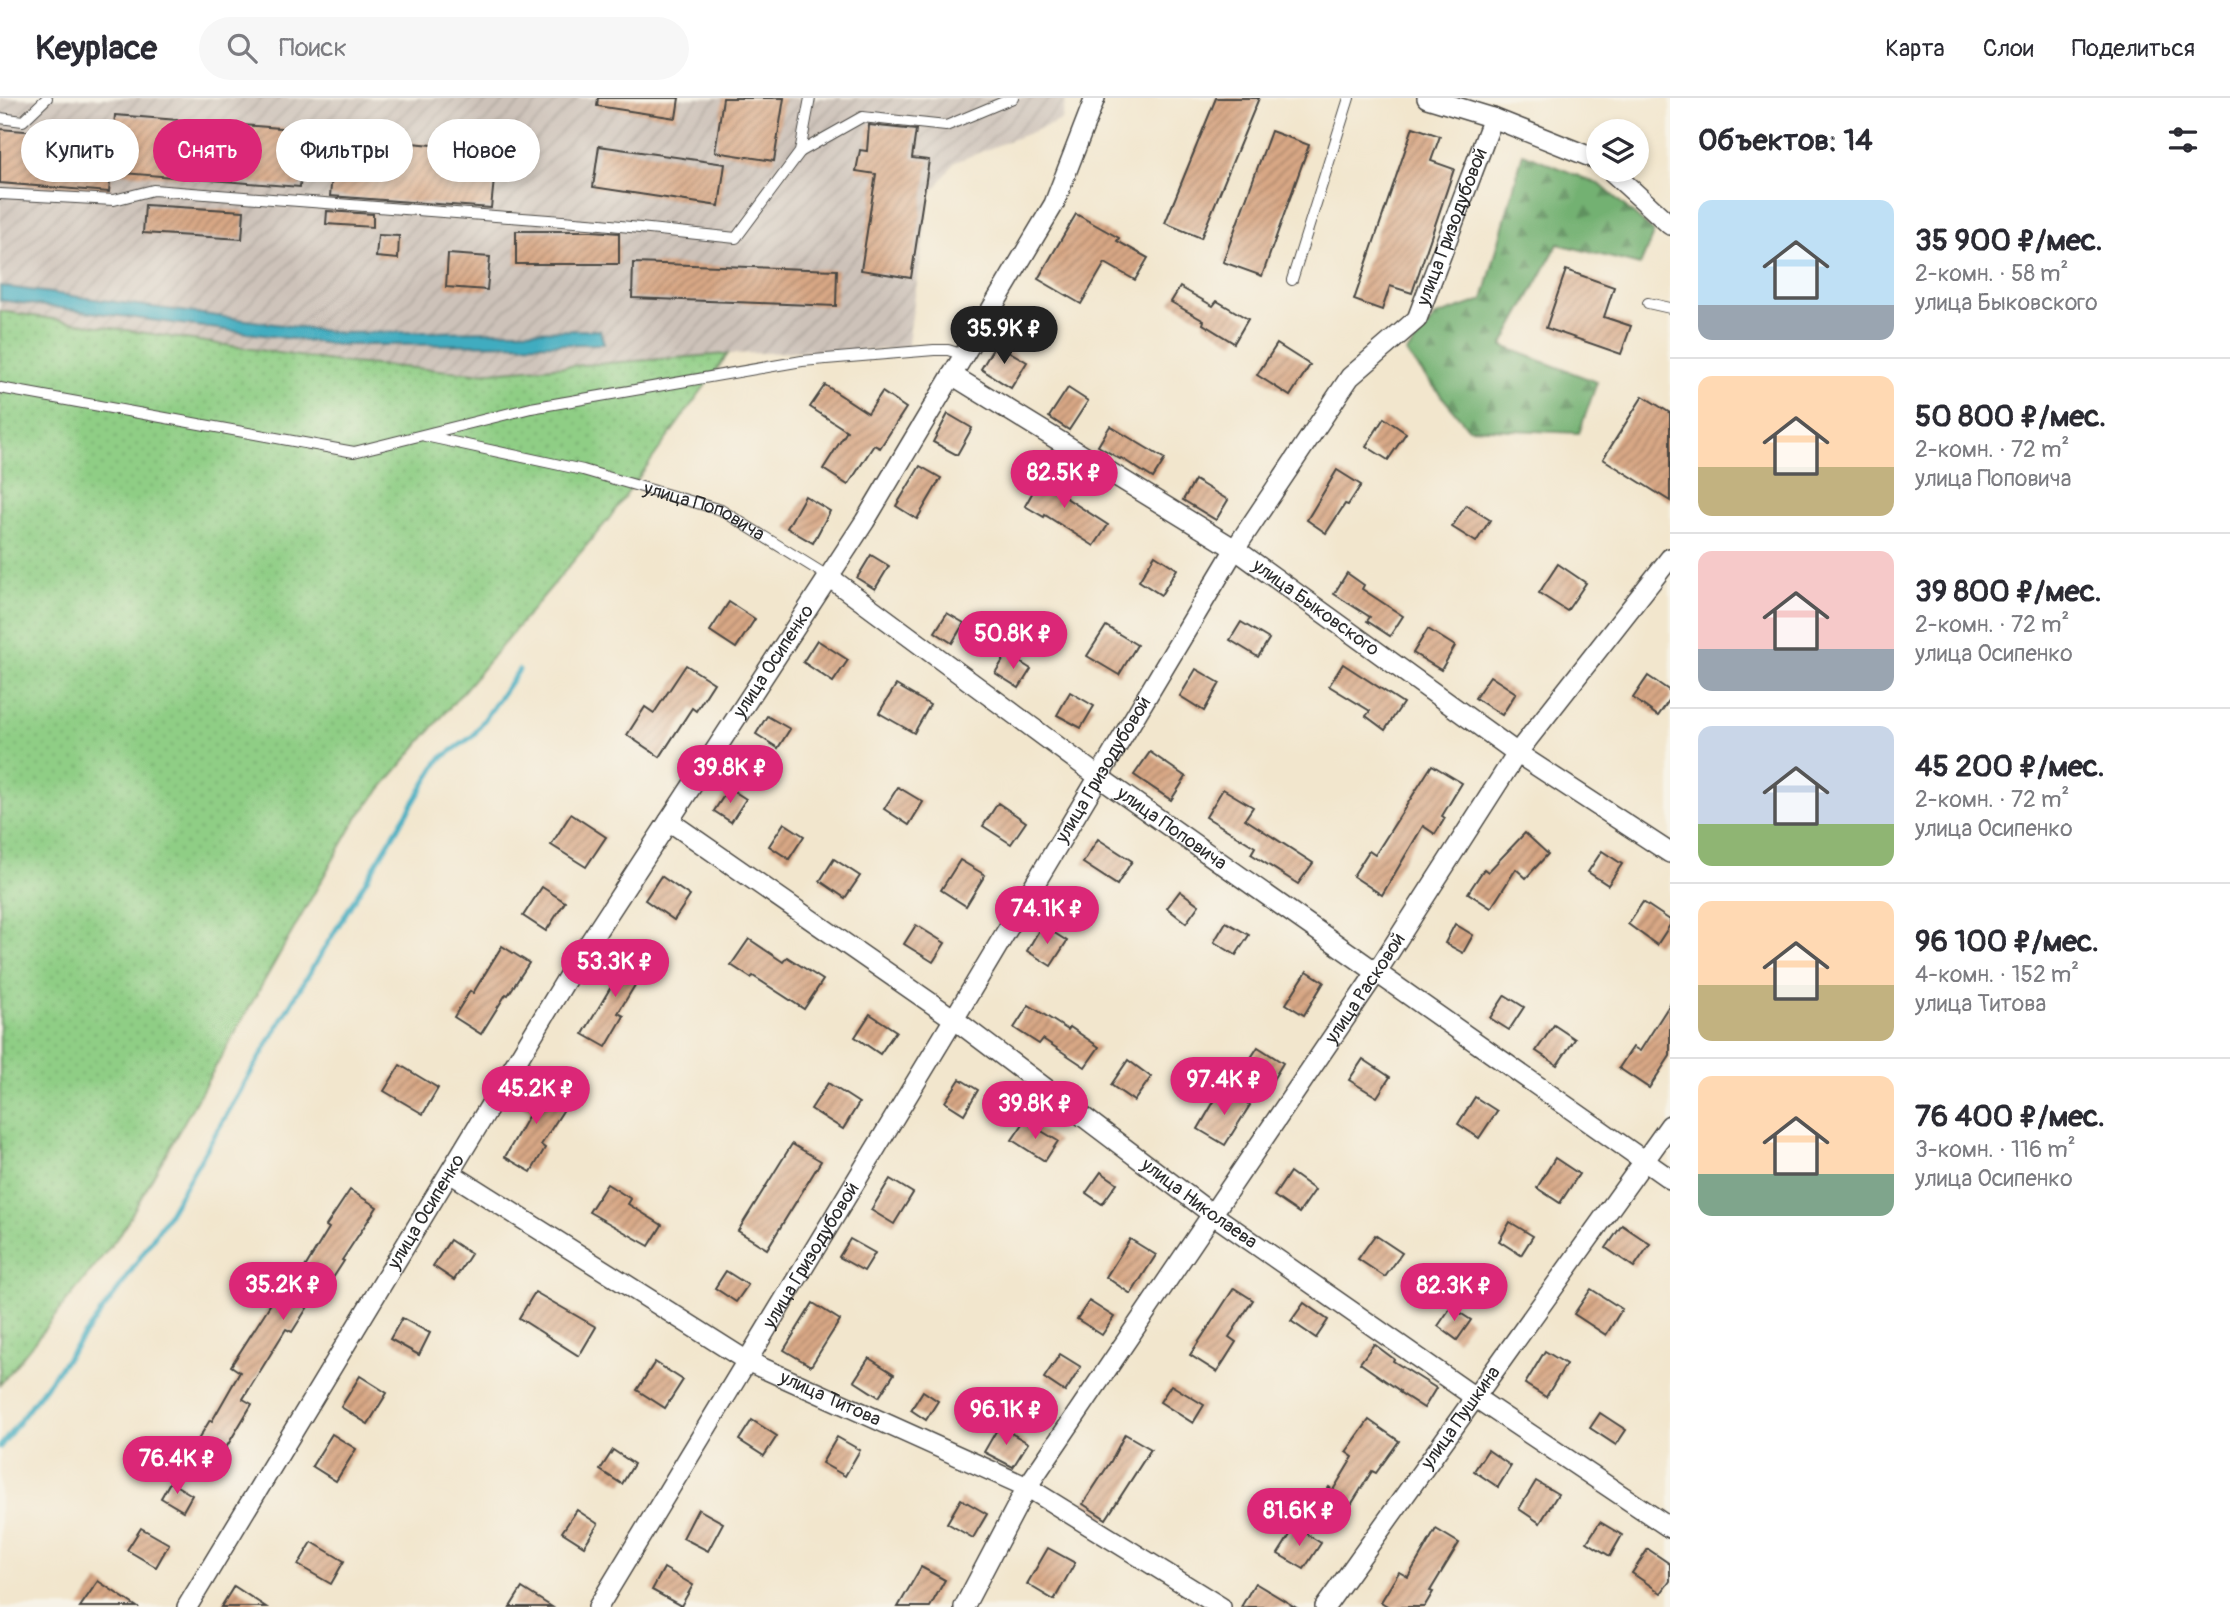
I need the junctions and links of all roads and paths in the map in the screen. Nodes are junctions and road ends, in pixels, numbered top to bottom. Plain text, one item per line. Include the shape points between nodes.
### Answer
1 (47, 98) edge
2 (810, 98) edge
3 (1013, 98) edge
4 (1095, 98) edge
5 (1349, 98) edge
6 (1427, 98) edge
7 (0, 118) edge
8 (1493, 118) junction
9 (800, 152) junction
10 (1586, 155) edge
11 (1623, 182) edge
12 (0, 194) edge
13 (1670, 225) edge
14 (1292, 280) dead end
15 (1648, 303) dead end
16 (1670, 308) edge
17 (964, 355) junction
18 (952, 375) junction
19 (0, 388) edge
20 (421, 435) junction
21 (1235, 549) junction
22 (1670, 558) edge
23 (829, 577) junction
24 (1517, 753) junction
25 (1099, 777) junction
26 (670, 821) junction
27 (1670, 853) edge
28 (1376, 973) junction
29 (954, 1019) junction
30 (1670, 1125) edge
31 (1645, 1162) junction
32 (450, 1173) junction
33 (1670, 1179) edge
34 (1212, 1214) junction
35 (747, 1361) junction
36 (1476, 1398) junction
37 (1027, 1487) junction
38 (1670, 1528) edge
39 (187, 1607) edge
40 (598, 1607) edge
41 (964, 1607) edge
42 (1221, 1607) edge
43 (1325, 1607) edge

1 - 7 lane via 23,121
2 - 9 lane
3 - 9 lane via 946,126 862,117
4 - 17 street, улица Осипенко via 1054,204
5 - 14 lane
6 - 8 street
8 - 10 street
8 - 21 street, улица Гризодубовой via 1417,319 1350,377
9 - 12 lane via 736,238 153,190 114,200
11 - 13 street
15 - 16 lane
17 - 18 street, улица Осипенко
17 - 20 lane via 934,349 802,361 531,408
18 - 21 street, улица Быковского
18 - 23 street, улица Осипенко
19 - 20 lane via 354,452
20 - 23 lane, улица Поповича via 583,470 721,510
21 - 24 street, улица Быковского
21 - 25 street, улица Гризодубовой
22 - 24 street, улица Расковой
23 - 25 street, улица Поповича
23 - 26 street, улица Осипенко
24 - 27 street, улица Быковского
24 - 28 street, улица Расковой
25 - 28 street, улица Поповича
25 - 29 street, улица Гризодубовой
26 - 29 street, улица Николаева
26 - 32 street, улица Осипенко via 578,960
28 - 31 street, улица Поповича
28 - 34 street, улица Расковой
29 - 34 street, улица Николаева
29 - 35 street, улица Гризодубовой
30 - 31 street, улица Пушкина
31 - 33 street, улица Поповича
31 - 36 street, улица Пушкина
32 - 35 street, улица Титова
32 - 39 street, улица Осипенко
34 - 36 street, улица Николаева
34 - 37 street, улица Расковой
35 - 37 street, улица Титова
35 - 40 street, улица Гризодубовой
36 - 38 street, улица Николаева
36 - 43 street, улица Пушкина
37 - 41 street, улица Расковой
37 - 42 street, улица Титова

